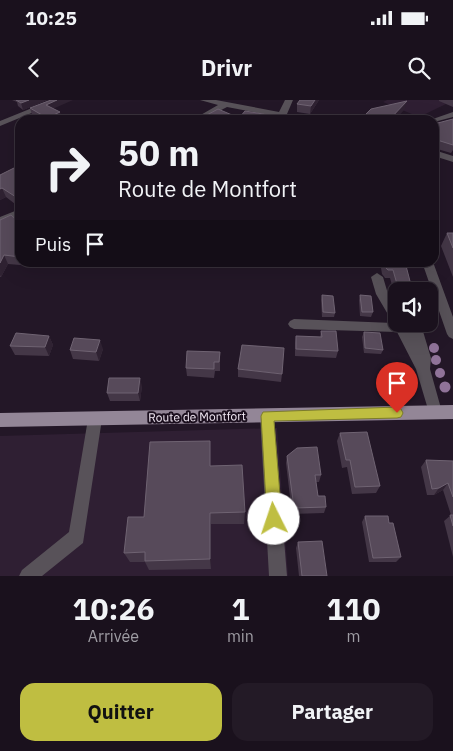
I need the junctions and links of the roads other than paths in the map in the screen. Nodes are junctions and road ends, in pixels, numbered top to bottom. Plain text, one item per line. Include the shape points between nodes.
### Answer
1 (59, 100) edge
2 (204, 100) edge
3 (289, 100) edge
4 (226, 104) junction
5 (453, 114) edge
6 (22, 115) edge
7 (205, 115) edge
8 (282, 115) joint
9 (15, 118) edge
10 (439, 118) edge
11 (0, 124) edge
12 (439, 155) edge
13 (453, 159) edge
14 (15, 214) edge
15 (0, 221) edge
16 (429, 267) edge
17 (377, 277) dead end
18 (388, 304) edge
19 (449, 314) edge
20 (388, 323) edge
21 (294, 324) dead end
22 (404, 332) edge
23 (453, 334) edge
24 (435, 412) junction
25 (453, 412) edge
26 (268, 416) junction
27 (95, 419) junction
28 (0, 420) edge
29 (28, 576) edge
30 (278, 576) edge

1 - 6 street
2 - 4 street
3 - 8 street
4 - 7 street
4 - 8 street
5 - 10 street
9 - 11 street
12 - 13 street
14 - 15 street
16 - 19 street
17 - 18 street
19 - 23 street
20 - 21 street
22 - 24 street via 423,369
24 - 25 main road, Route de Montfort
24 - 26 main road, Route de Montfort
26 - 27 main road, Route de Montfort
26 - 30 street
27 - 28 main road, Route de Montfort
27 - 29 street via 77,537

